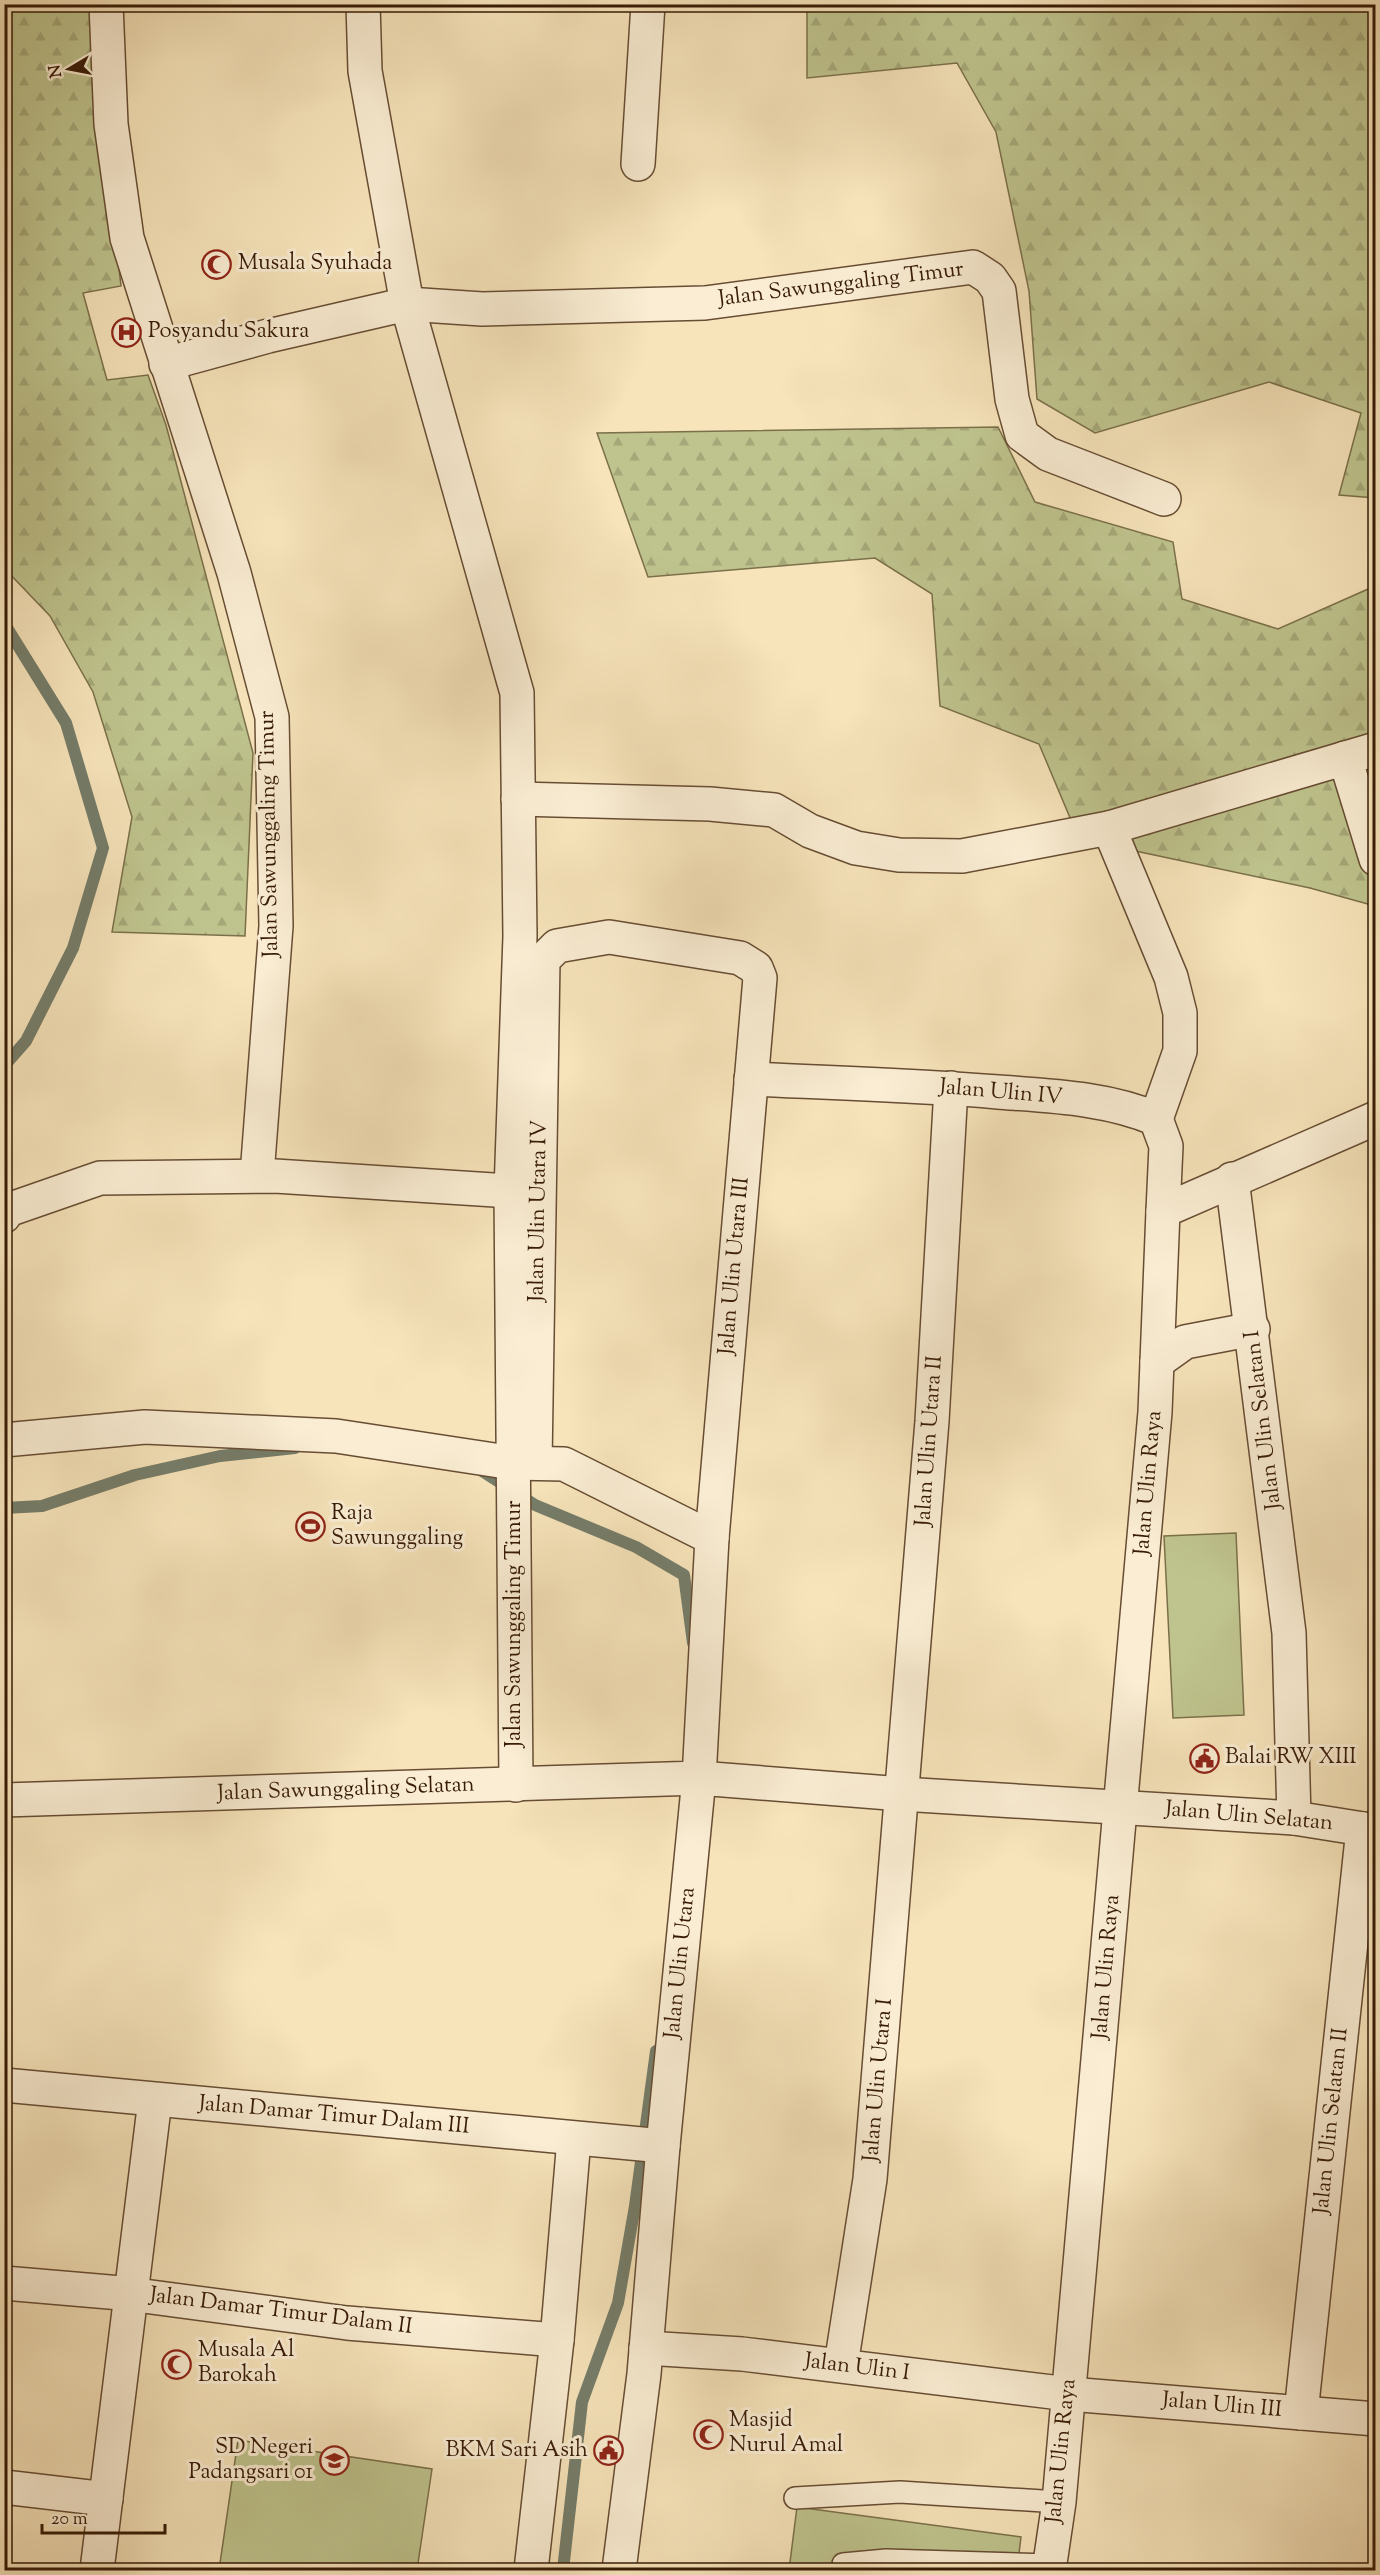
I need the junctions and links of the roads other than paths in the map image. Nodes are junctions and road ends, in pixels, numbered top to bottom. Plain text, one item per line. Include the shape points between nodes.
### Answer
1 (106, 4) edge
2 (363, 4) edge
3 (648, 4) edge
4 (638, 164) dead end
5 (407, 304) junction
6 (166, 364) junction
7 (1164, 498) dead end
8 (1376, 749) edge
9 (1345, 758) junction
10 (518, 799) junction
11 (1109, 828) junction
12 (1376, 859) edge
13 (543, 960) joint
14 (751, 1078) junction
15 (951, 1088) junction
16 (528, 1095) junction
17 (1376, 1118) edge
18 (1156, 1119) junction
19 (256, 1175) junction
20 (1232, 1179) junction
21 (511, 1191) junction
22 (1163, 1211) junction
23 (4, 1216) edge
24 (1252, 1329) junction
25 (1157, 1362) junction
26 (4, 1440) edge
27 (519, 1477) junction
28 (712, 1538) junction
29 (688, 1778) junction
30 (516, 1785) junction
31 (902, 1794) junction
32 (4, 1800) edge
33 (1122, 1807) junction
34 (1294, 1818) junction
35 (1369, 1830) edge
36 (4, 2085) edge
37 (154, 2100) junction
38 (574, 2139) junction
39 (649, 2145) junction
40 (4, 2283) edge
41 (130, 2295) junction
42 (557, 2340) junction
43 (646, 2348) junction
44 (841, 2365) junction
45 (1069, 2394) junction
46 (1302, 2413) junction
47 (1376, 2420) edge
48 (4, 2487) edge
49 (795, 2498) dead end
50 (106, 2499) junction
51 (1059, 2502) junction
52 (843, 2564) dead end
53 (1049, 2568) edge
54 (97, 2571) edge
55 (531, 2571) edge
56 (619, 2571) edge

1 - 6 street, Jalan Sawunggaling Timur via 111,124 127,238
2 - 5 street, Jalan Sawunggaling Timur via 365,70
3 - 4 street
5 - 6 street, Jalan Sawunggaling Timur
5 - 7 street, Jalan Sawunggaling Timur via 482,309 705,303 973,267 990,278 999,291 1012,399 1022,435 1048,454
5 - 10 street, Jalan Sawunggaling Timur via 517,693
6 - 19 street, Jalan Sawunggaling Timur via 234,573 272,717 276,926
8 - 9 street
9 - 11 street
9 - 12 street
10 - 11 street via 710,804 774,810 810,831 856,848 899,855 962,855
10 - 16 street, Jalan Sawunggaling Timur
11 - 18 street via 1171,977 1180,1013 1180,1051
13 - 14 street, Jalan Ulin Utara III via 557,946 609,937 740,958 756,968 760,978
13 - 16 street, Jalan Ulin Utara IV
14 - 15 street, Jalan Ulin IV
14 - 28 street, Jalan Ulin Utara III
15 - 18 street, Jalan Ulin IV via 1055,1096 1136,1110
15 - 31 street, Jalan Ulin Utara II via 932,1421
16 - 21 street, Jalan Sawunggaling Timur
16 - 27 street, Jalan Ulin Utara IV
17 - 20 street
18 - 22 street via 1166,1146
19 - 21 street
19 - 23 street via 100,1178 8,1210
20 - 22 street
20 - 24 street, Jalan Ulin Selatan I
21 - 27 street, Jalan Sawunggaling Timur
22 - 25 street, Jalan Ulin Raya
24 - 25 street via 1185,1341
24 - 34 street, Jalan Ulin Selatan I via 1290,1633
25 - 33 street, Jalan Ulin Raya
26 - 27 street via 145,1427 336,1436
27 - 28 street via 564,1464
27 - 30 street, Jalan Sawunggaling Timur
28 - 29 street, Jalan Ulin Utara III
29 - 30 street, Jalan Sawunggaling Selatan
29 - 31 street
29 - 39 street, Jalan Ulin Utara
30 - 32 street, Jalan Sawunggaling Selatan
31 - 33 street
31 - 44 street, Jalan Ulin Utara I via 870,2179
33 - 34 street, Jalan Ulin Selatan
33 - 45 street, Jalan Ulin Raya
34 - 35 street, Jalan Ulin Selatan
35 - 46 street, Jalan Ulin Selatan II
36 - 37 street, Jalan Damar Timur Dalam III
37 - 38 street, Jalan Damar Timur Dalam III
37 - 41 street
38 - 39 street, Jalan Damar Timur Dalam III
38 - 42 street
39 - 43 street, Jalan Ulin Utara
40 - 41 street, Jalan Damar Timur Dalam II
41 - 42 street, Jalan Damar Timur Dalam II via 347,2324
41 - 50 street
42 - 55 street
43 - 44 street, Jalan Ulin I
43 - 56 street, Jalan Ulin Utara
44 - 45 street, Jalan Ulin I
45 - 46 street, Jalan Ulin III
45 - 51 street, Jalan Ulin Raya
46 - 47 street, Jalan Ulin III
48 - 50 street
49 - 51 lane via 900,2492
50 - 54 street
51 - 53 street, Jalan Ulin Raya
52 - 53 lane via 886,2560

